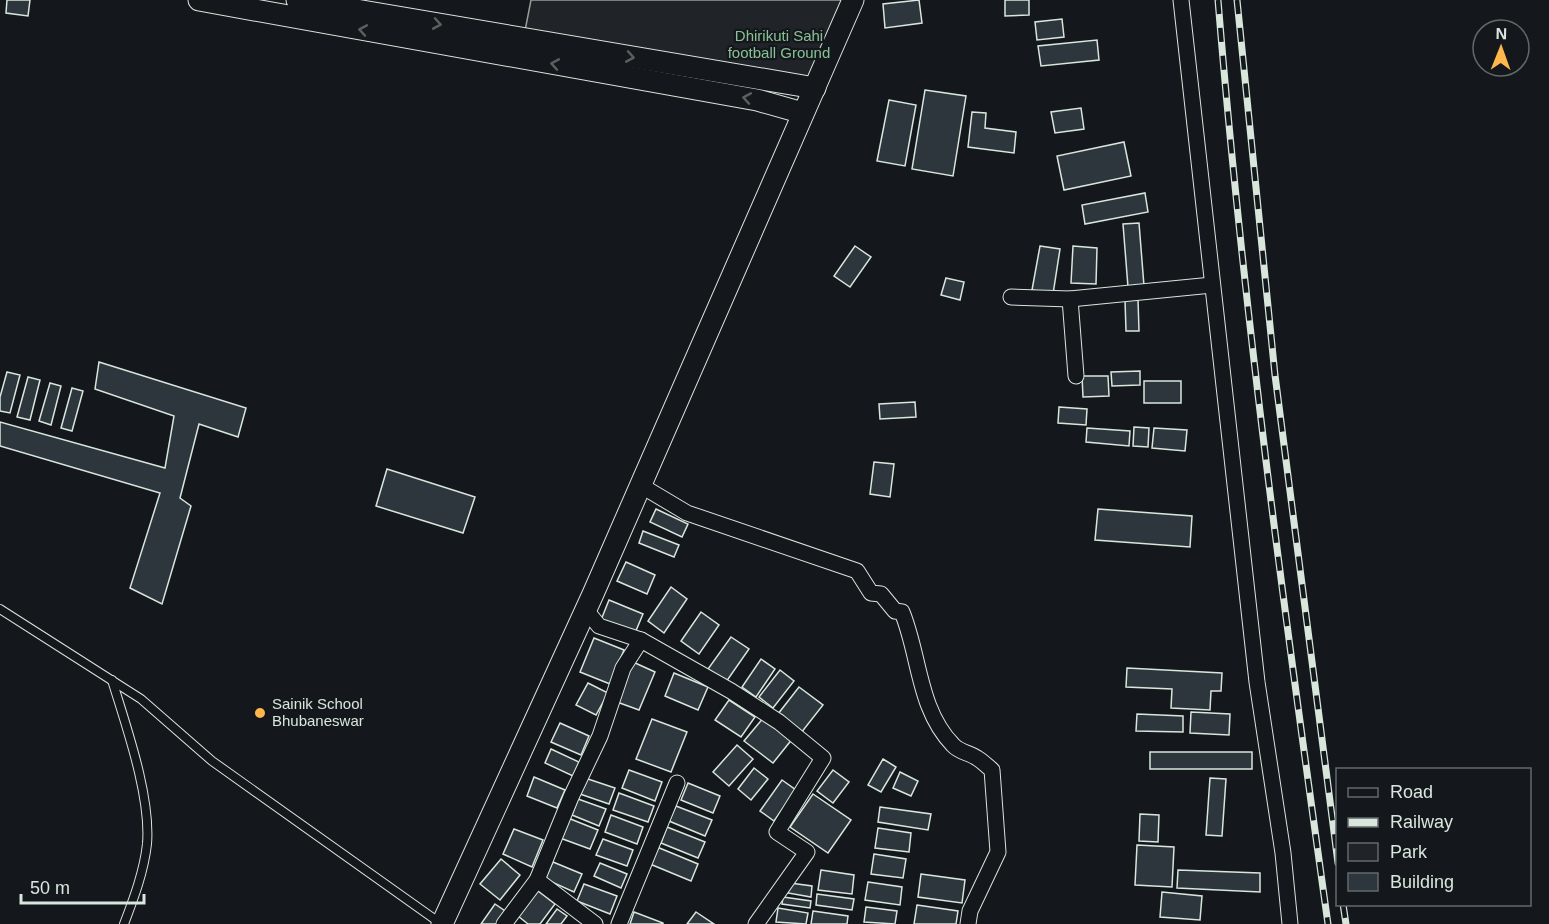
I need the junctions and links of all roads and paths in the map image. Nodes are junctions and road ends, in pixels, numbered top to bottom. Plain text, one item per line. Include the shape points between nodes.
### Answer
1 (199, 0) edge
2 (297, 0) edge
3 (853, 0) edge
4 (1181, 0) edge
5 (815, 88) junction
6 (803, 113) junction
7 (1212, 285) junction
8 (1011, 297) dead end
9 (1070, 299) junction
10 (1076, 376) dead end
11 (640, 485) junction
12 (0, 609) edge
13 (586, 610) junction
14 (641, 640) junction
15 (112, 680) junction
16 (677, 783) dead end
17 (537, 880) junction
18 (124, 924) edge
19 (442, 924) edge
20 (504, 924) edge
21 (596, 924) edge
22 (619, 924) edge
23 (756, 924) edge
24 (968, 924) edge
25 (1290, 924) edge

6 -> 1 street via 757,100
2 -> 5 street
3 - 5 street
4 - 7 street
5 - 6 street
6 - 11 street
7 - 9 street
7 - 25 street via 1257,682
8 - 9 street
9 - 10 street
11 - 13 street
11 - 24 street via 687,513 857,571 871,593 881,594 895,611 903,612 921,682 940,730 955,747 992,770 998,852 970,911
12 - 15 lane
13 - 14 street via 599,626
13 - 19 street
14 - 17 street via 623,668 600,736
14 - 23 street via 760,710 823,758 777,832 807,852
15 - 18 lane via 141,784 147,843 136,894
15 - 19 lane via 141,699 212,761
16 - 22 street
17 - 20 street
17 - 21 street

